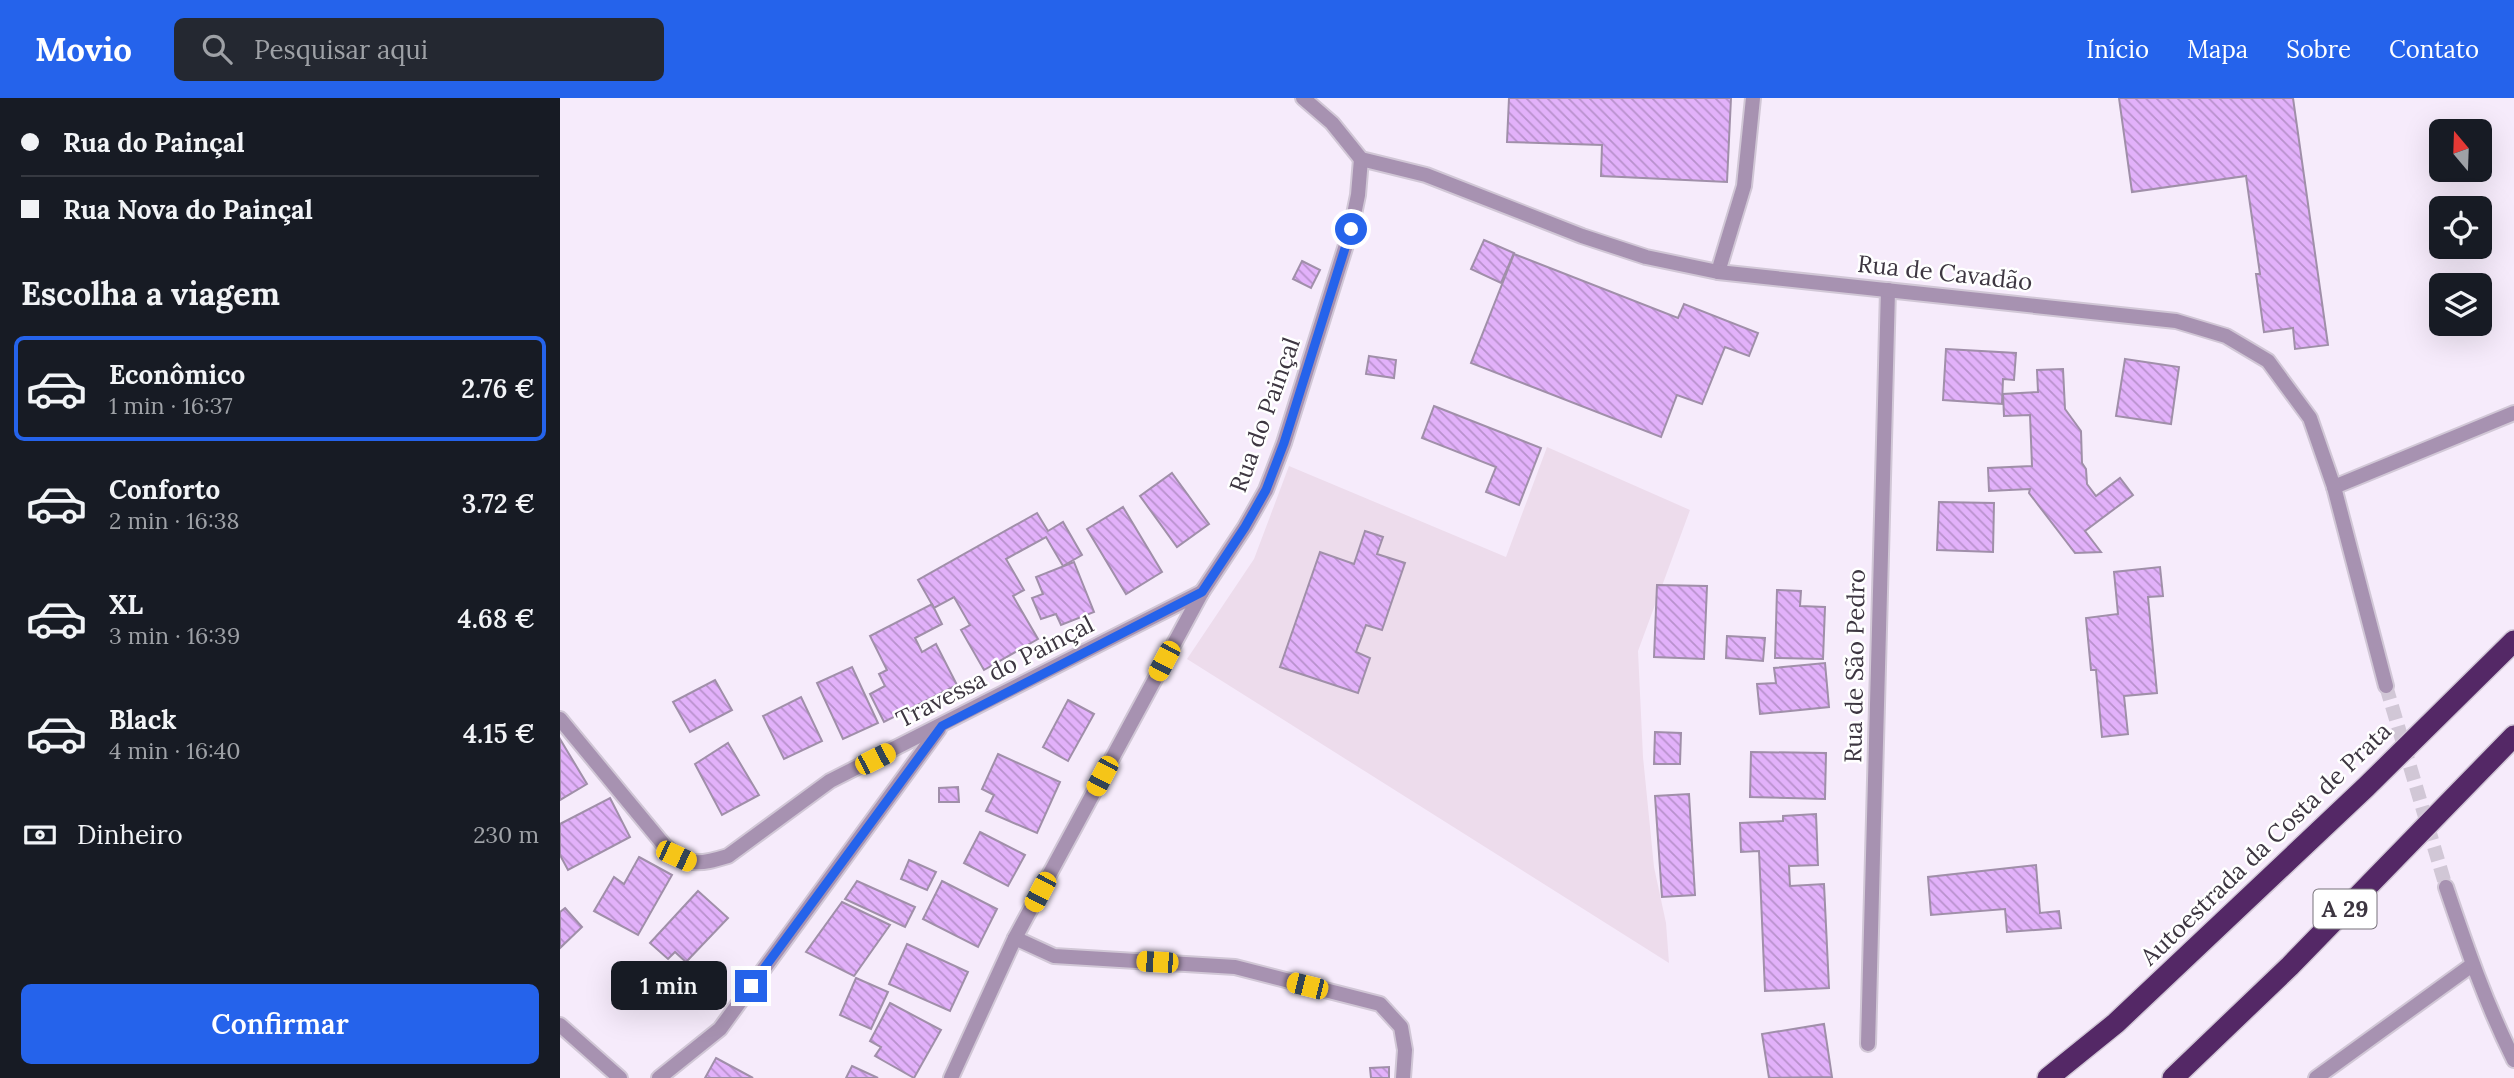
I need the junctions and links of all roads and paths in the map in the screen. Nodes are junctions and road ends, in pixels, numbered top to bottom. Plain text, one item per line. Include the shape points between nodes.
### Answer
1 (1303, 98) edge
2 (1753, 98) edge
3 (1361, 159) junction
4 (1718, 272) junction
5 (1888, 290) junction
6 (2514, 413) edge
7 (2334, 486) junction
8 (1202, 592) junction
9 (2514, 640) edge
10 (2386, 686) tunnel mouth
11 (560, 719) edge
12 (942, 726) junction
13 (2514, 736) edge
14 (2446, 887) tunnel mouth
15 (1015, 938) junction
16 (2472, 965) junction
17 (560, 1025) edge
18 (1868, 1044) dead end
19 (2514, 1060) edge
20 (620, 1078) edge
21 (659, 1078) edge
22 (951, 1078) edge
23 (1403, 1078) edge
24 (2048, 1078) edge
25 (2173, 1078) edge
26 (2316, 1078) edge

1 - 3 street via 1332,123
2 - 4 street via 1744,186
3 - 4 street, Rua de Cavadão via 1426,175 1646,257
3 - 8 street, Rua do Painçal via 1351,229 1284,443 1261,500
4 - 5 street, Rua de Cavadão
5 - 7 street, Rua de Cavadão via 2176,321 2226,336 2267,361 2310,418
5 - 18 street, Rua de São Pedro
6 - 7 street
7 - 10 street, Rua de Cavadão
8 - 12 street, Travessa do Painçal
8 - 15 street, Rua do Painçal
9 - 24 highway, Autoestrada da Costa de Prata via 2116,1023
11 - 12 street, Travessa do Painçal via 664,845 690,863 727,856 830,781
12 - 21 street via 720,1030
13 - 25 highway, A 29 via 2290,966
14 - 16 street
15 - 22 street, Rua do Painçal
15 - 23 street via 1054,956 1235,967 1380,1004 1401,1027
16 - 19 street
16 - 26 street
17 - 20 street

